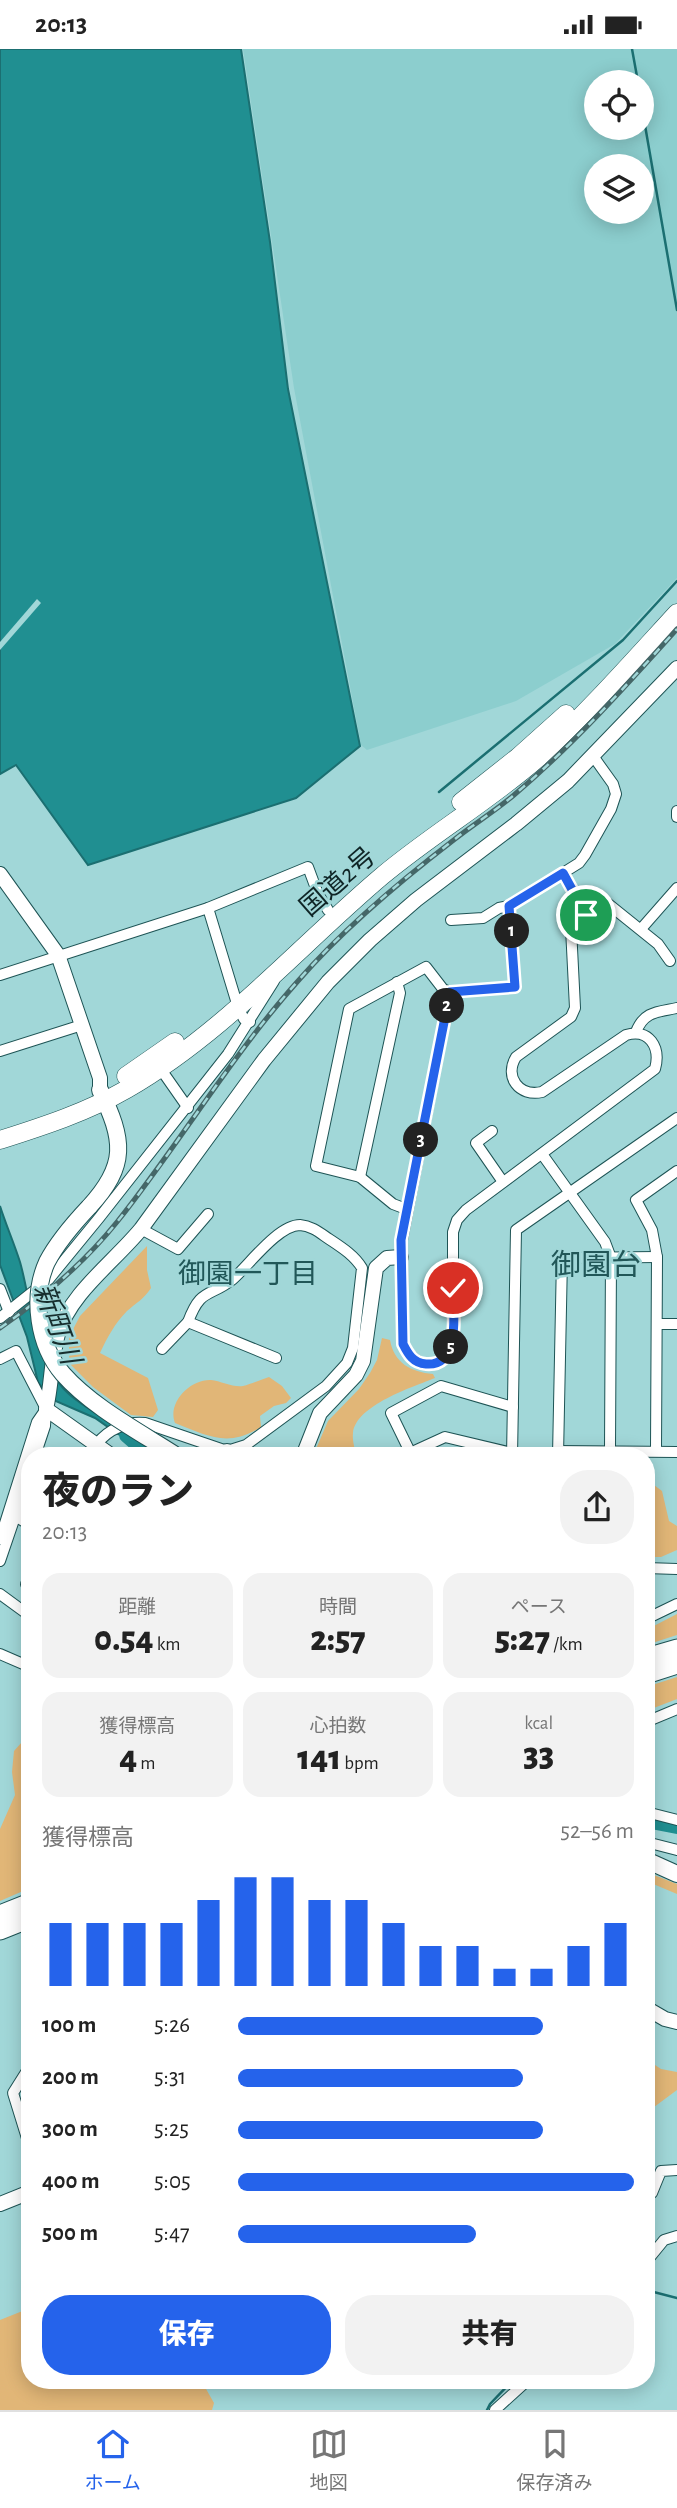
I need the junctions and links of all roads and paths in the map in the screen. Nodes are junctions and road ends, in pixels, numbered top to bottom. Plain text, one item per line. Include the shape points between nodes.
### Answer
1 (677, 603) edge
2 (677, 613) edge
3 (674, 676) edge
4 (593, 756) junction
5 (677, 811) edge
6 (677, 817) edge
7 (563, 873) junction
8 (0, 874) edge
9 (677, 888) edge
10 (509, 906) junction
11 (208, 908) junction
12 (328, 909) junction
13 (586, 915) junction
14 (451, 920) dead end
15 (641, 929) junction
16 (58, 955) junction
17 (670, 961) dead end
18 (280, 969) junction
19 (0, 975) edge
20 (397, 982) junction
21 (450, 992) junction
22 (236, 1001) junction
23 (677, 1008) edge
24 (250, 1022) junction
25 (82, 1025) junction
26 (636, 1032) junction
27 (0, 1051) edge
28 (160, 1068) junction
29 (103, 1095) junction
30 (188, 1108) junction
31 (677, 1118) edge
32 (0, 1128) edge
33 (492, 1131) dead end
34 (0, 1140) edge
35 (542, 1154) junction
36 (676, 1174) edge
37 (360, 1177) junction
38 (503, 1182) junction
39 (570, 1192) junction
40 (406, 1209) junction
41 (208, 1214) dead end
42 (141, 1229) junction
43 (401, 1257) junction
44 (657, 1257) junction
45 (611, 1258) junction
46 (1, 1293) edge
47 (7, 1312) edge
48 (188, 1322) junction
49 (657, 1324) junction
50 (677, 1324) edge
51 (162, 1349) dead end
52 (276, 1358) dead end
53 (0, 1359) edge
54 (47, 1404) junction
55 (513, 1407) junction
56 (99, 1441) junction
57 (29, 1447) edge
58 (38, 1447) edge
59 (104, 1447) edge
60 (164, 1447) edge
61 (210, 1447) edge
62 (242, 1447) edge
63 (307, 1447) edge
64 (408, 1447) edge
65 (425, 1447) edge
66 (484, 1447) edge
67 (512, 1447) edge
68 (558, 1447) edge
69 (610, 1447) edge
70 (656, 1450) joint
71 (677, 1452) edge
72 (21, 1473) edge
73 (21, 1499) edge
74 (15, 1516) junction
75 (21, 1520) edge
76 (0, 1539) edge
77 (0, 1561) edge
78 (655, 1568) edge
79 (677, 1569) edge
80 (0, 1594) edge
81 (677, 1604) edge
82 (21, 1609) edge
83 (655, 1615) edge
84 (677, 1649) edge
85 (0, 1654) edge
86 (655, 1655) edge
87 (21, 1663) edge
88 (677, 1664) edge
89 (655, 1671) edge
90 (677, 1709) edge
91 (655, 1718) edge
92 (655, 1814) edge
93 (677, 1820) edge
94 (655, 1844) edge
95 (677, 1850) edge
96 (655, 1864) edge
97 (677, 1874) edge
98 (21, 1909) edge
99 (21, 1919) edge
100 (2, 1922) edge
101 (655, 2013) edge
102 (677, 2022) edge
103 (21, 2080) edge
104 (21, 2119) edge
105 (677, 2170) edge
106 (655, 2186) edge
107 (21, 2196) edge
108 (0, 2204) edge
109 (677, 2236) edge
110 (655, 2251) edge
111 (517, 2389) edge
112 (495, 2410) edge

1 - 12 highway, 国道2号 via 528,748
2 - 18 highway, 国道2号 via 537,758 385,873
3 - 4 street
4 - 7 street via 616,794 585,855
4 - 42 street via 516,824 416,900 328,982 264,1060
5 - 6 street
7 - 10 street
7 - 13 street
8 - 16 street
9 - 15 street
10 - 14 street via 483,918
10 - 21 street via 515,987
11 - 12 street via 308,867
11 - 16 street
11 - 22 street
12 - 22 highway, 国道2号
13 - 15 street via 607,902
13 - 26 street via 570,929 575,1007 571,1017 516,1057 510,1073 513,1081 522,1090 541,1092
15 - 17 street
16 - 19 street
16 - 25 street
18 - 22 highway, 国道2号
18 - 24 street
20 - 21 street via 426,967
20 - 37 street via 400,993
20 - 37 street via 349,1009 316,1166
21 - 40 street
22 - 24 street
22 - 28 highway, 国道2号
22 - 29 highway, 国道2号
23 - 26 street via 655,1011 639,1023
24 - 30 street
25 - 27 street
25 - 29 street
26 - 35 street via 643,1033 657,1049 656,1069
28 - 29 highway, 国道2号
28 - 30 street
29 - 32 highway, 国道2号
29 - 34 highway, 国道2号 via 68,1118
29 - 60 main road, bridge via 118,1142 118,1160 110,1182 71,1226 46,1265 39,1310 47,1348 59,1369 81,1392
30 - 47 street via 66,1259 36,1291
31 - 39 street
33 - 38 street via 475,1143
35 - 38 street
35 - 39 street
36 - 44 street via 636,1200 652,1230
37 - 40 street
38 - 43 street via 457,1220 453,1232 453,1343 441,1361 430,1365 419,1364 403,1344
39 - 45 street
39 - 55 street via 516,1230
40 - 43 street
41 - 42 street via 178,1249
42 - 54 street via 75,1298 59,1329
43 - 63 street via 387,1258 376,1268 363,1361 356,1375 320,1413
44 - 45 street
44 - 49 street
45 - 68 street via 562,1258
45 - 69 street
46 - 47 street
48 - 51 street
48 - 52 street
48 - 62 street via 200,1297 229,1282 292,1227 313,1229 362,1268 353,1348 347,1363 326,1386
49 - 50 street
49 - 70 street
53 - 54 street via 16,1351 36,1393
54 - 56 street
54 - 57 street
54 - 58 street
55 - 64 street via 441,1386 391,1413
55 - 67 street
56 - 59 street
56 - 61 street via 132,1422
65 - 66 street via 445,1437
70 - 71 street
72 - 76 street
73 - 74 street
74 - 75 street
74 - 77 street
78 - 79 street
80 - 82 street
81 - 83 street
84 - 86 highway
85 - 87 street
88 - 89 highway
90 - 91 street
92 - 93 street
94 - 95 street
96 - 97 main road
98 - 100 highway
99 - 100 highway
101 - 102 street
103 - 104 street via 13,2093
105 - 106 street via 661,2171
107 - 108 street
109 - 110 street via 664,2240
111 - 112 street

